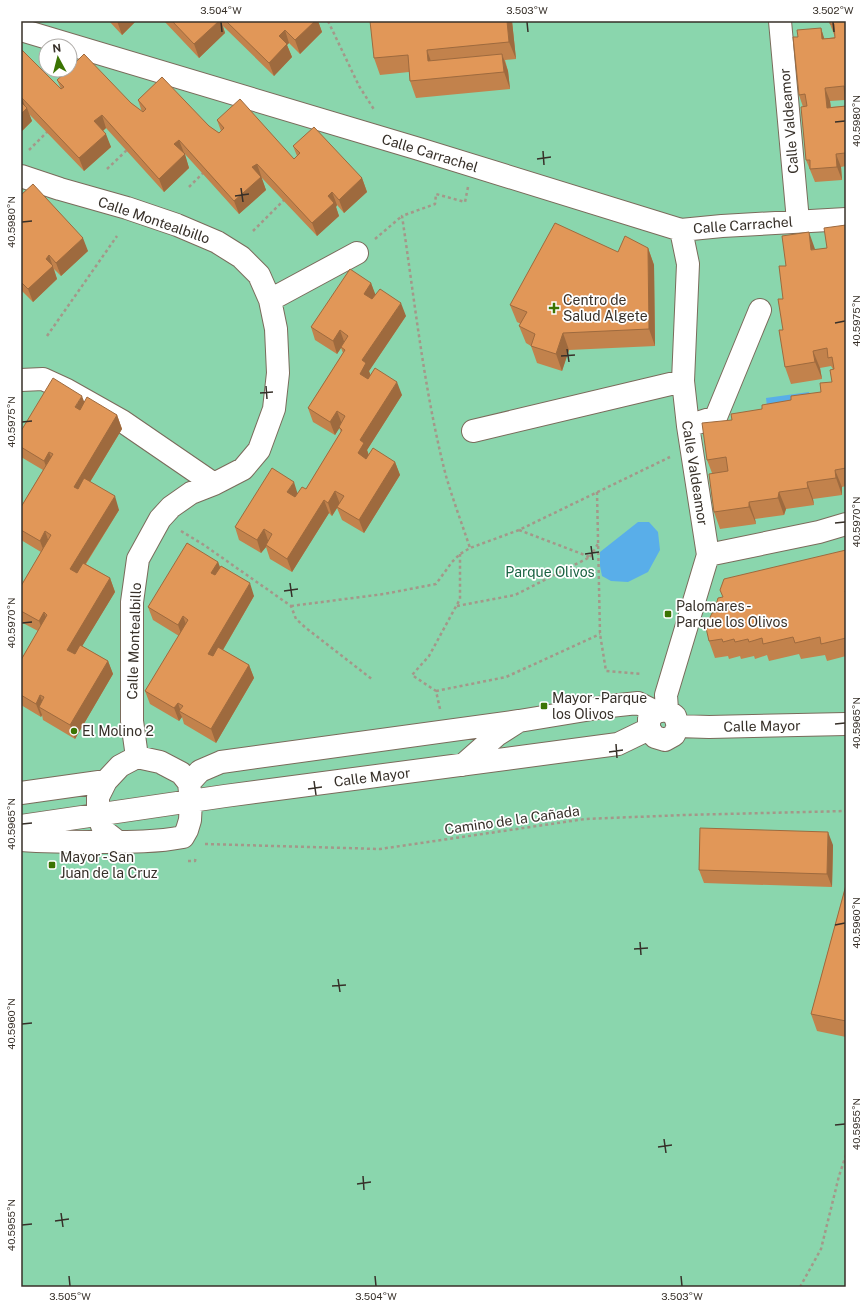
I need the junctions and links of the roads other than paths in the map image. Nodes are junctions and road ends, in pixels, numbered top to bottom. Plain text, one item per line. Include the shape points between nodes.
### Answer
1 (780, 21) edge
2 (21, 30) edge
3 (21, 176) edge
4 (846, 219) edge
5 (798, 221) junction
6 (681, 230) junction
7 (357, 253) road end
8 (270, 300) junction
9 (760, 310) dead end
10 (21, 380) edge
11 (683, 382) junction
12 (688, 426) junction
13 (473, 431) dead end
14 (214, 484) junction
15 (846, 524) edge
16 (708, 555) junction
17 (662, 719) junction
18 (519, 721) junction
19 (846, 724) edge
20 (137, 757) junction
21 (463, 765) junction
22 (106, 781) junction
23 (190, 792) junction
24 (21, 793) edge
25 (98, 815) junction
26 (21, 826) edge
27 (21, 840) edge
28 (118, 842) junction

1 - 5 street, Calle Valdeamor
2 - 6 street, Calle Carrachel
3 - 8 street, Calle Montealbillo via 177,224 217,242 241,257 259,276
4 - 5 street, Calle Carrachel
5 - 6 street, Calle Carrachel
6 - 11 street, Calle Valdeamor via 688,264
7 - 8 street
8 - 14 street, Calle Montealbillo via 276,334 278,373 274,409 259,450 242,469
9 - 12 street via 716,417
10 - 14 street via 42,379 67,390 122,421
11 - 12 street, Calle Valdeamor
11 - 13 street
12 - 16 street, Calle Valdeamor
14 - 20 street, Calle Montealbillo via 191,493 171,507 160,519 138,560 132,602 132,721
15 - 16 street
16 - 17 street, Calle Valdeamor via 666,695
17 - 18 street via 638,703
17 - 19 street, Calle Mayor via 709,727
17 - 21 street, Calle Mayor via 618,744
18 - 21 street via 497,735
18 - 23 street via 221,762 200,771
20 - 22 street via 120,766
20 - 23 street via 160,762 181,773
21 - 23 street, Calle Mayor
22 - 24 street
22 - 25 street via 98,797
23 - 25 street, Calle Mayor
23 - 28 street via 190,820 183,837 164,841
25 - 26 street, Calle Mayor
25 - 28 street via 104,830
27 - 28 street

